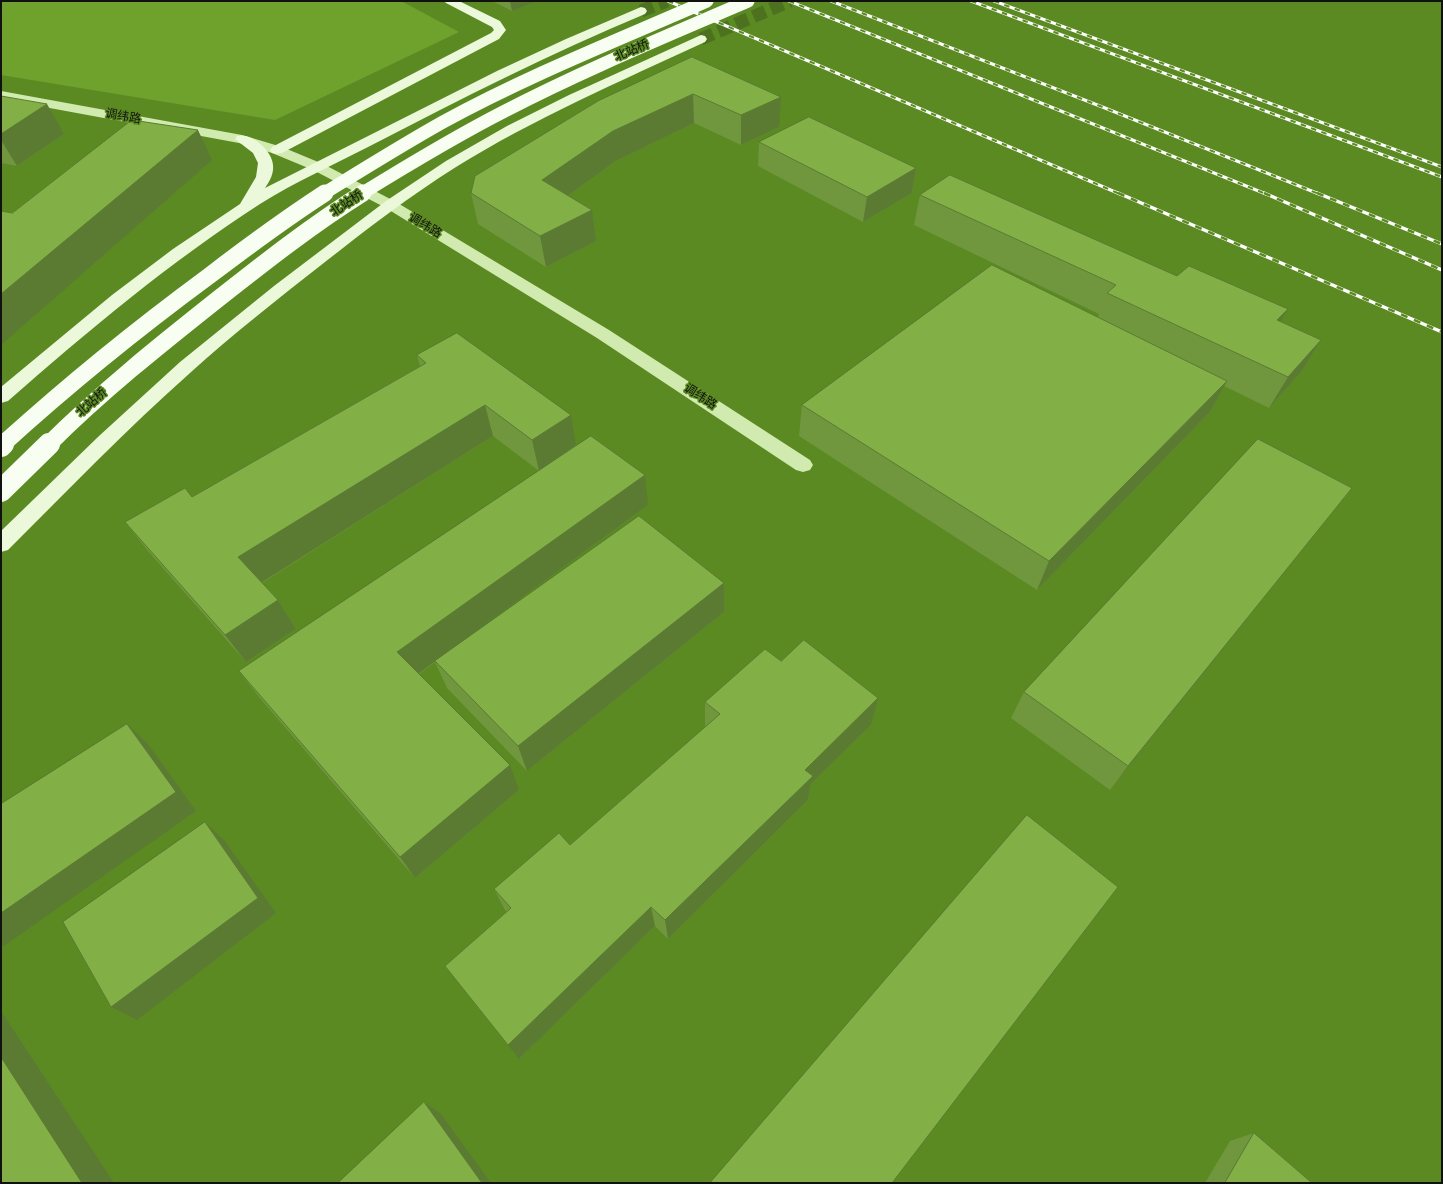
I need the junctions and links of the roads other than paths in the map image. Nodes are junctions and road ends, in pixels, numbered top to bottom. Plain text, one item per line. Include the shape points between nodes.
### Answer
1 (450, 1) edge
2 (707, 1) edge
3 (748, 1) edge
4 (641, 11) tunnel mouth
5 (701, 39) tunnel mouth
6 (1, 95) edge
7 (242, 139) junction
8 (277, 150) junction
9 (318, 167) junction
10 (391, 205) junction
11 (243, 208) junction
12 (1, 397) edge
13 (1, 446) edge
14 (804, 465) dead end
15 (1, 491) edge
16 (1, 544) edge

1 - 8 main road via 496,24 500,30 495,36
2 - 13 main road, 北站桥, bridge via 533,77 444,122 376,161 286,218 152,318 47,404
3 - 15 main road, 北站桥, bridge via 605,62 505,111 360,195 293,240 156,348 72,421
4 - 9 main road via 473,87
5 - 10 main road via 508,132 451,164
6 - 7 street, 调纬路
7 - 8 street, 调纬路
7 - 11 main road via 259,150 266,161 265,175 258,190
8 - 9 street, 调纬路
9 - 10 street, 调纬路
9 - 11 main road
10 - 14 street, 调纬路 via 603,334
10 - 16 main road via 256,308 172,379
11 - 12 main road via 173,256 110,305

